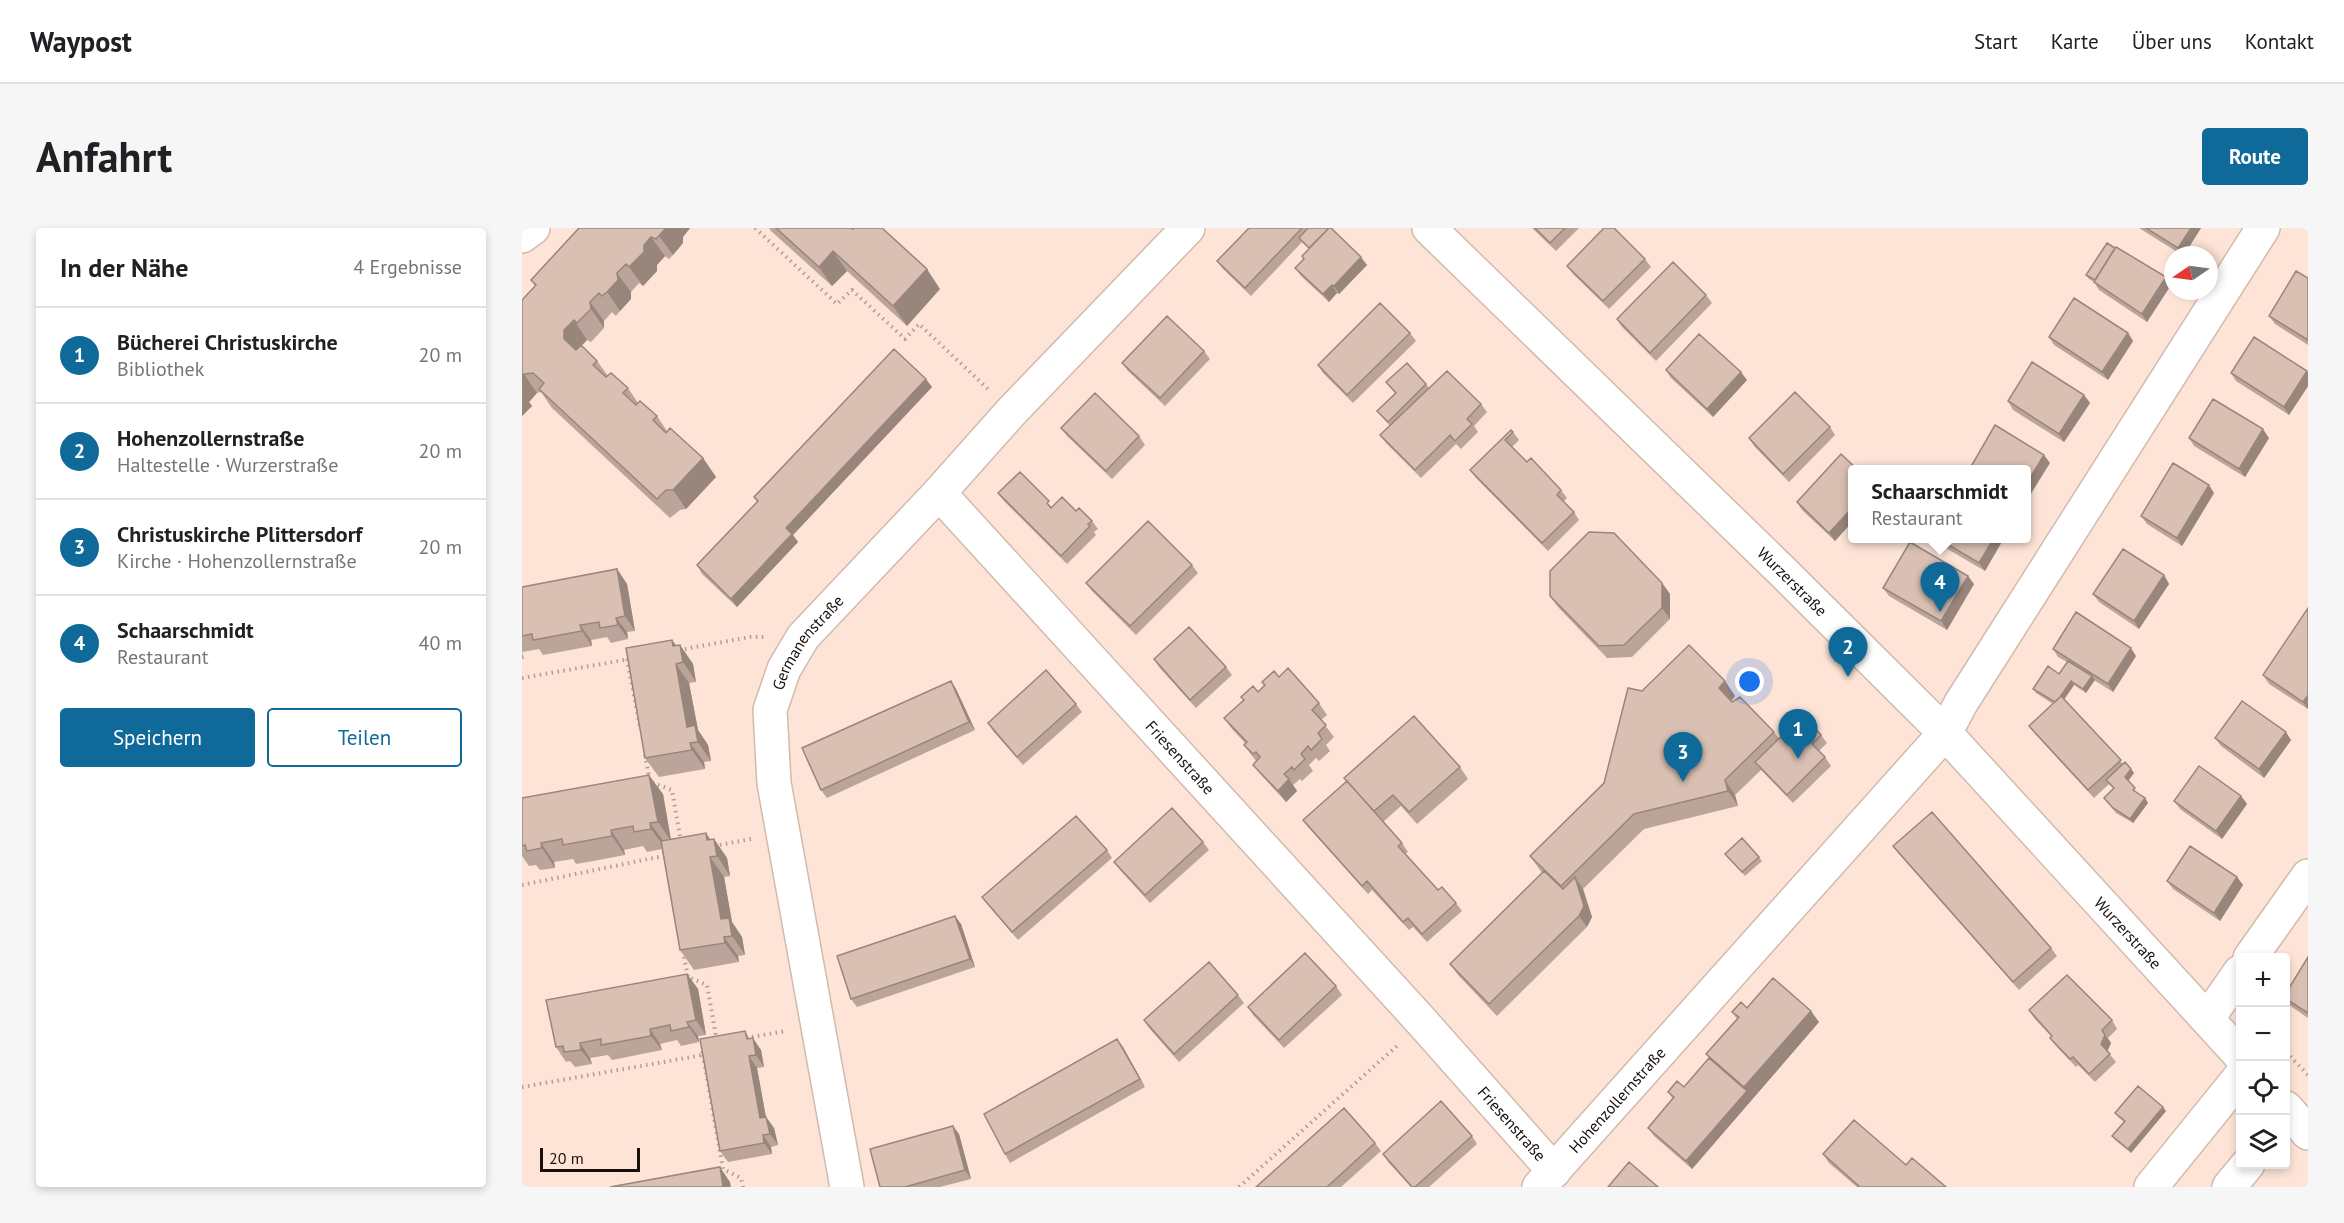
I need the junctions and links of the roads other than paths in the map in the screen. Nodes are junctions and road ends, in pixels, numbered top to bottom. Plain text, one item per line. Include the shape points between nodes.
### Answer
1 (533, 228) edge
2 (1188, 228) edge
3 (1429, 228) edge
4 (2263, 228) edge
5 (522, 237) edge
6 (939, 493) junction
7 (1945, 733) junction
8 (2308, 876) edge
9 (2253, 953) edge
10 (2236, 979) edge
11 (2208, 1018) junction
12 (2236, 1049) edge
13 (2236, 1083) edge
14 (2244, 1169) edge
15 (1546, 1179) edge
16 (847, 1187) edge
17 (2151, 1187) edge
18 (2229, 1187) edge

1 - 5 street
2 - 6 street, Germanenstraße
3 - 7 street, Wurzerstraße
4 - 7 street, Hohenzollernstraße
6 - 15 street, Friesenstraße via 1423,1023
6 - 16 street, Germanenstraße via 803,637 784,669 770,710 774,783
7 - 11 street, Wurzerstraße
7 - 15 street, Hohenzollernstraße
8 - 9 street
10 - 11 street
11 - 12 street, Wurzerstraße
13 - 17 street
14 - 18 street

